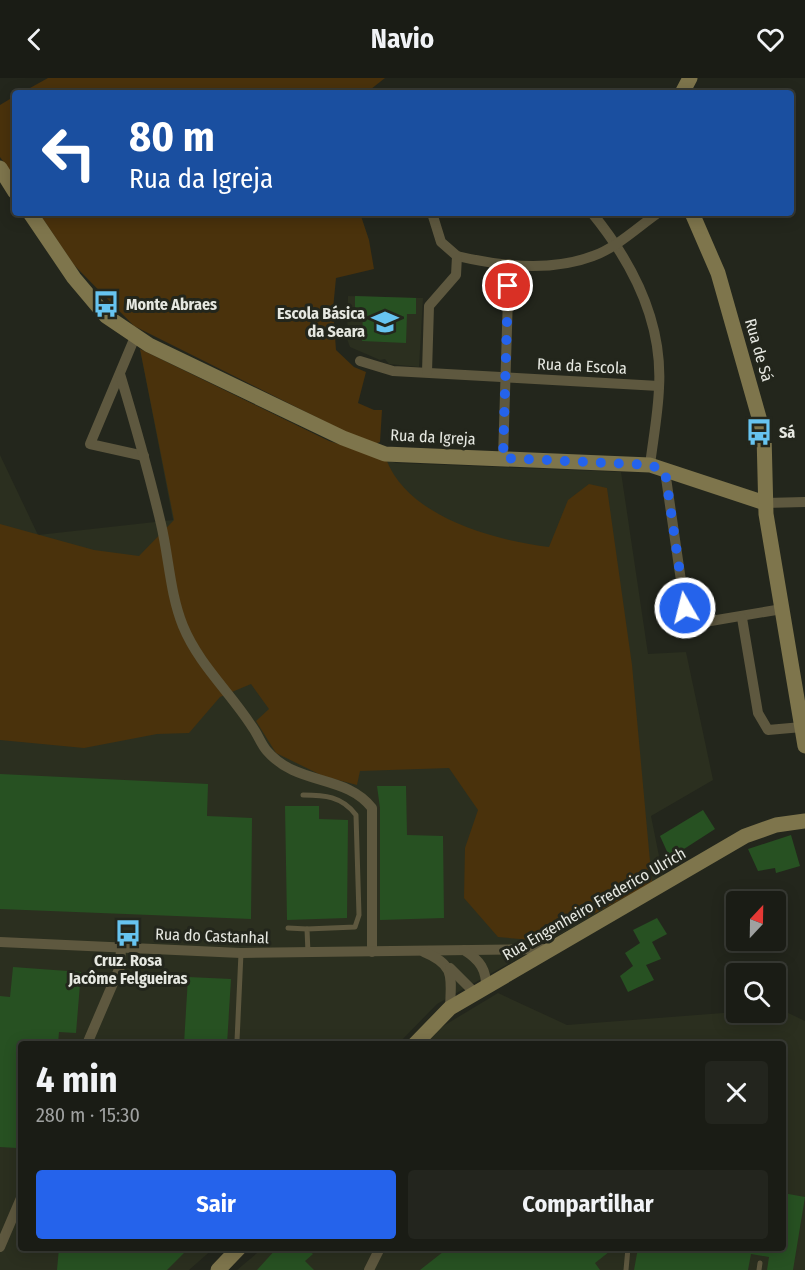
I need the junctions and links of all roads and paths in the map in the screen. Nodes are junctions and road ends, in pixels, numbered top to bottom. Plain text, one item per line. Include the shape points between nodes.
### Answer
1 (0, 168) edge
2 (12, 187) edge
3 (32, 216) edge
4 (433, 216) edge
5 (594, 216) edge
6 (654, 216) edge
7 (693, 216) edge
8 (616, 242) junction
9 (457, 256) junction
10 (509, 264) junction
11 (135, 337) junction
12 (360, 360) dead end
13 (427, 372) junction
14 (120, 374) junction
15 (504, 376) junction
16 (659, 386) junction
17 (144, 456) junction
18 (503, 458) junction
19 (650, 465) junction
20 (665, 471) junction
21 (805, 502) edge
22 (765, 503) junction
23 (782, 609) junction
24 (742, 618) junction
25 (802, 727) junction
26 (805, 746) edge
27 (303, 795) dead end
28 (805, 822) edge
29 (288, 928) dead end
30 (307, 929) junction
31 (0, 942) edge
32 (121, 948) junction
33 (462, 949) junction
34 (552, 949) junction
35 (372, 952) junction
36 (424, 952) junction
37 (241, 953) junction
38 (308, 953) junction
39 (447, 966) junction
40 (481, 991) junction
41 (450, 1008) junction
42 (88, 1041) edge
43 (237, 1041) dead end
44 (418, 1041) edge
45 (18, 1205) edge
46 (0, 1247) edge
47 (230, 1251) edge
48 (378, 1251) edge
49 (628, 1251) edge
50 (760, 1263) dead end
51 (218, 1270) edge
52 (369, 1270) edge
53 (626, 1270) edge
54 (759, 1270) edge

1 - 2 street
3 - 11 street, Rua da Igreja via 100,309
4 - 9 street via 441,242
5 - 8 street
6 - 8 street
7 - 22 street, Rua de Sá via 718,273 764,435
8 - 10 street via 595,256 562,265
8 - 16 street via 647,307 655,338
9 - 10 street
9 - 13 street via 456,275 429,306
10 - 15 street
11 - 14 street
11 - 18 street, Rua da Igreja via 342,438 385,454
12 - 13 street, Rua da Escola via 393,370
13 - 15 street, Rua da Escola
14 - 17 street
14 - 17 street via 90,444
15 - 16 street, Rua da Escola
15 - 18 street
16 - 19 street
17 - 35 street via 175,603 198,656 280,765 353,790 372,808
18 - 19 street, Rua da Igreja
19 - 20 street, Rua da Igreja
20 - 22 street, Rua da Igreja
20 - 24 street via 685,608 691,620 699,623
21 - 22 street, Rua da Igreja
22 - 23 street, Rua de Sá
23 - 24 street
23 - 25 street, Rua de Sá
24 - 25 street via 758,713 768,730
25 - 26 street, Rua de Sá
27 - 30 lane via 330,796 356,815 359,915 356,927
28 - 34 street, Rua Engenheiro Frederico Ulrich via 776,825 746,836
29 - 30 lane
30 - 38 lane
31 - 32 street, Rua do Castanhal
32 - 37 street, Rua do Castanhal
32 - 42 street via 120,967
33 - 34 street, Rua do Castanhal
33 - 36 street, Rua do Castanhal
33 - 40 street via 476,957 483,968
34 - 40 street, Rua Engenheiro Frederico Ulrich
35 - 36 street, Rua do Castanhal
35 - 38 street, Rua do Castanhal
36 - 39 street
37 - 38 street, Rua do Castanhal
37 - 43 lane
39 - 40 street
39 - 41 street via 452,980
40 - 41 street, Rua Engenheiro Frederico Ulrich
41 - 44 street, Rua Engenheiro Frederico Ulrich
45 - 46 street
47 - 51 street
48 - 52 street
49 - 53 lane
50 - 54 lane

